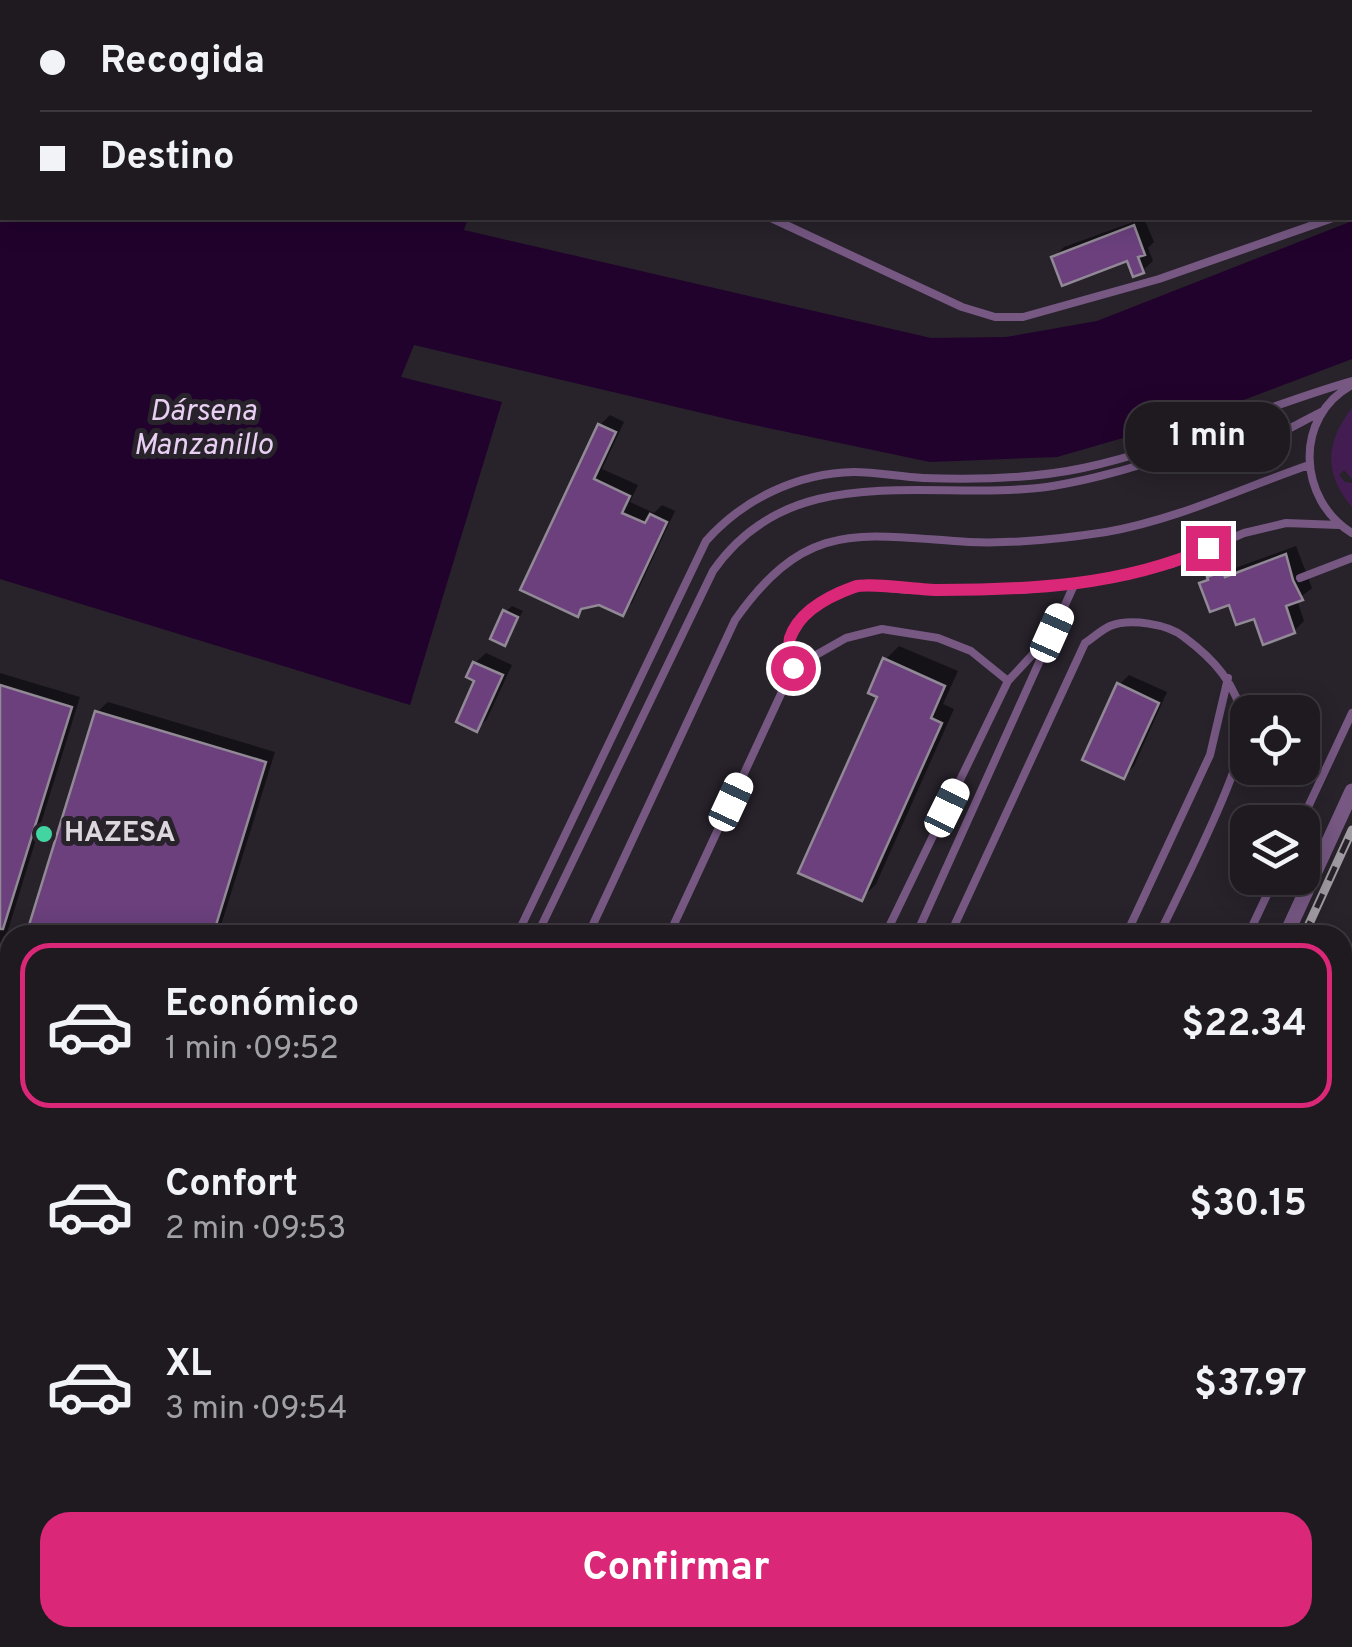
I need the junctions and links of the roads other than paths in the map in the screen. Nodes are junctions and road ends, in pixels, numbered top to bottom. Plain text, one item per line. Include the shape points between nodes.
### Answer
1 (775, 220) edge
2 (1327, 220) edge
3 (1352, 383) edge
4 (1323, 411) junction
5 (1308, 465) junction
6 (1339, 526) junction
7 (1352, 533) edge
8 (1352, 558) edge
9 (1300, 578) dead end
10 (1074, 584) junction
11 (1052, 633) junction
12 (793, 668) junction
13 (1228, 678) junction
14 (1008, 681) junction
15 (1352, 713) edge
16 (1352, 791) edge
17 (1309, 805) edge
18 (1267, 895) edge
19 (522, 925) edge
20 (542, 925) edge
21 (593, 925) edge
22 (674, 925) edge
23 (890, 925) edge
24 (921, 925) edge
25 (955, 925) edge
26 (1131, 925) edge
27 (1163, 925) edge
28 (1253, 925) edge
29 (1291, 925) edge

1 - 2 lane via 994,318 1159,279
3 - 4 lane
3 - 19 lane via 1077,470 964,480 836,473 789,484 748,504 706,541
4 - 5 lane
4 - 20 lane via 1260,441 1220,440 1103,476 1006,490 840,492 764,521 728,549 713,571
5 - 6 lane via 1313,488
5 - 21 lane via 1178,514 1110,531 1036,541 865,535 826,541 789,559 735,620
6 - 7 lane
6 - 10 lane via 1286,523 1244,532 1172,564
8 - 9 lane
10 - 11 lane
10 - 12 lane via 1021,590 858,585 809,609 790,640
11 - 14 lane
11 - 24 lane
12 - 14 lane via 846,638 882,629 971,651
12 - 22 lane
13 - 25 lane via 1178,632 1112,625 1085,644
13 - 26 lane via 1210,756
13 - 27 lane via 1245,726 1231,780
14 - 23 lane
15 - 17 lane
16 - 29 street
18 - 28 lane

